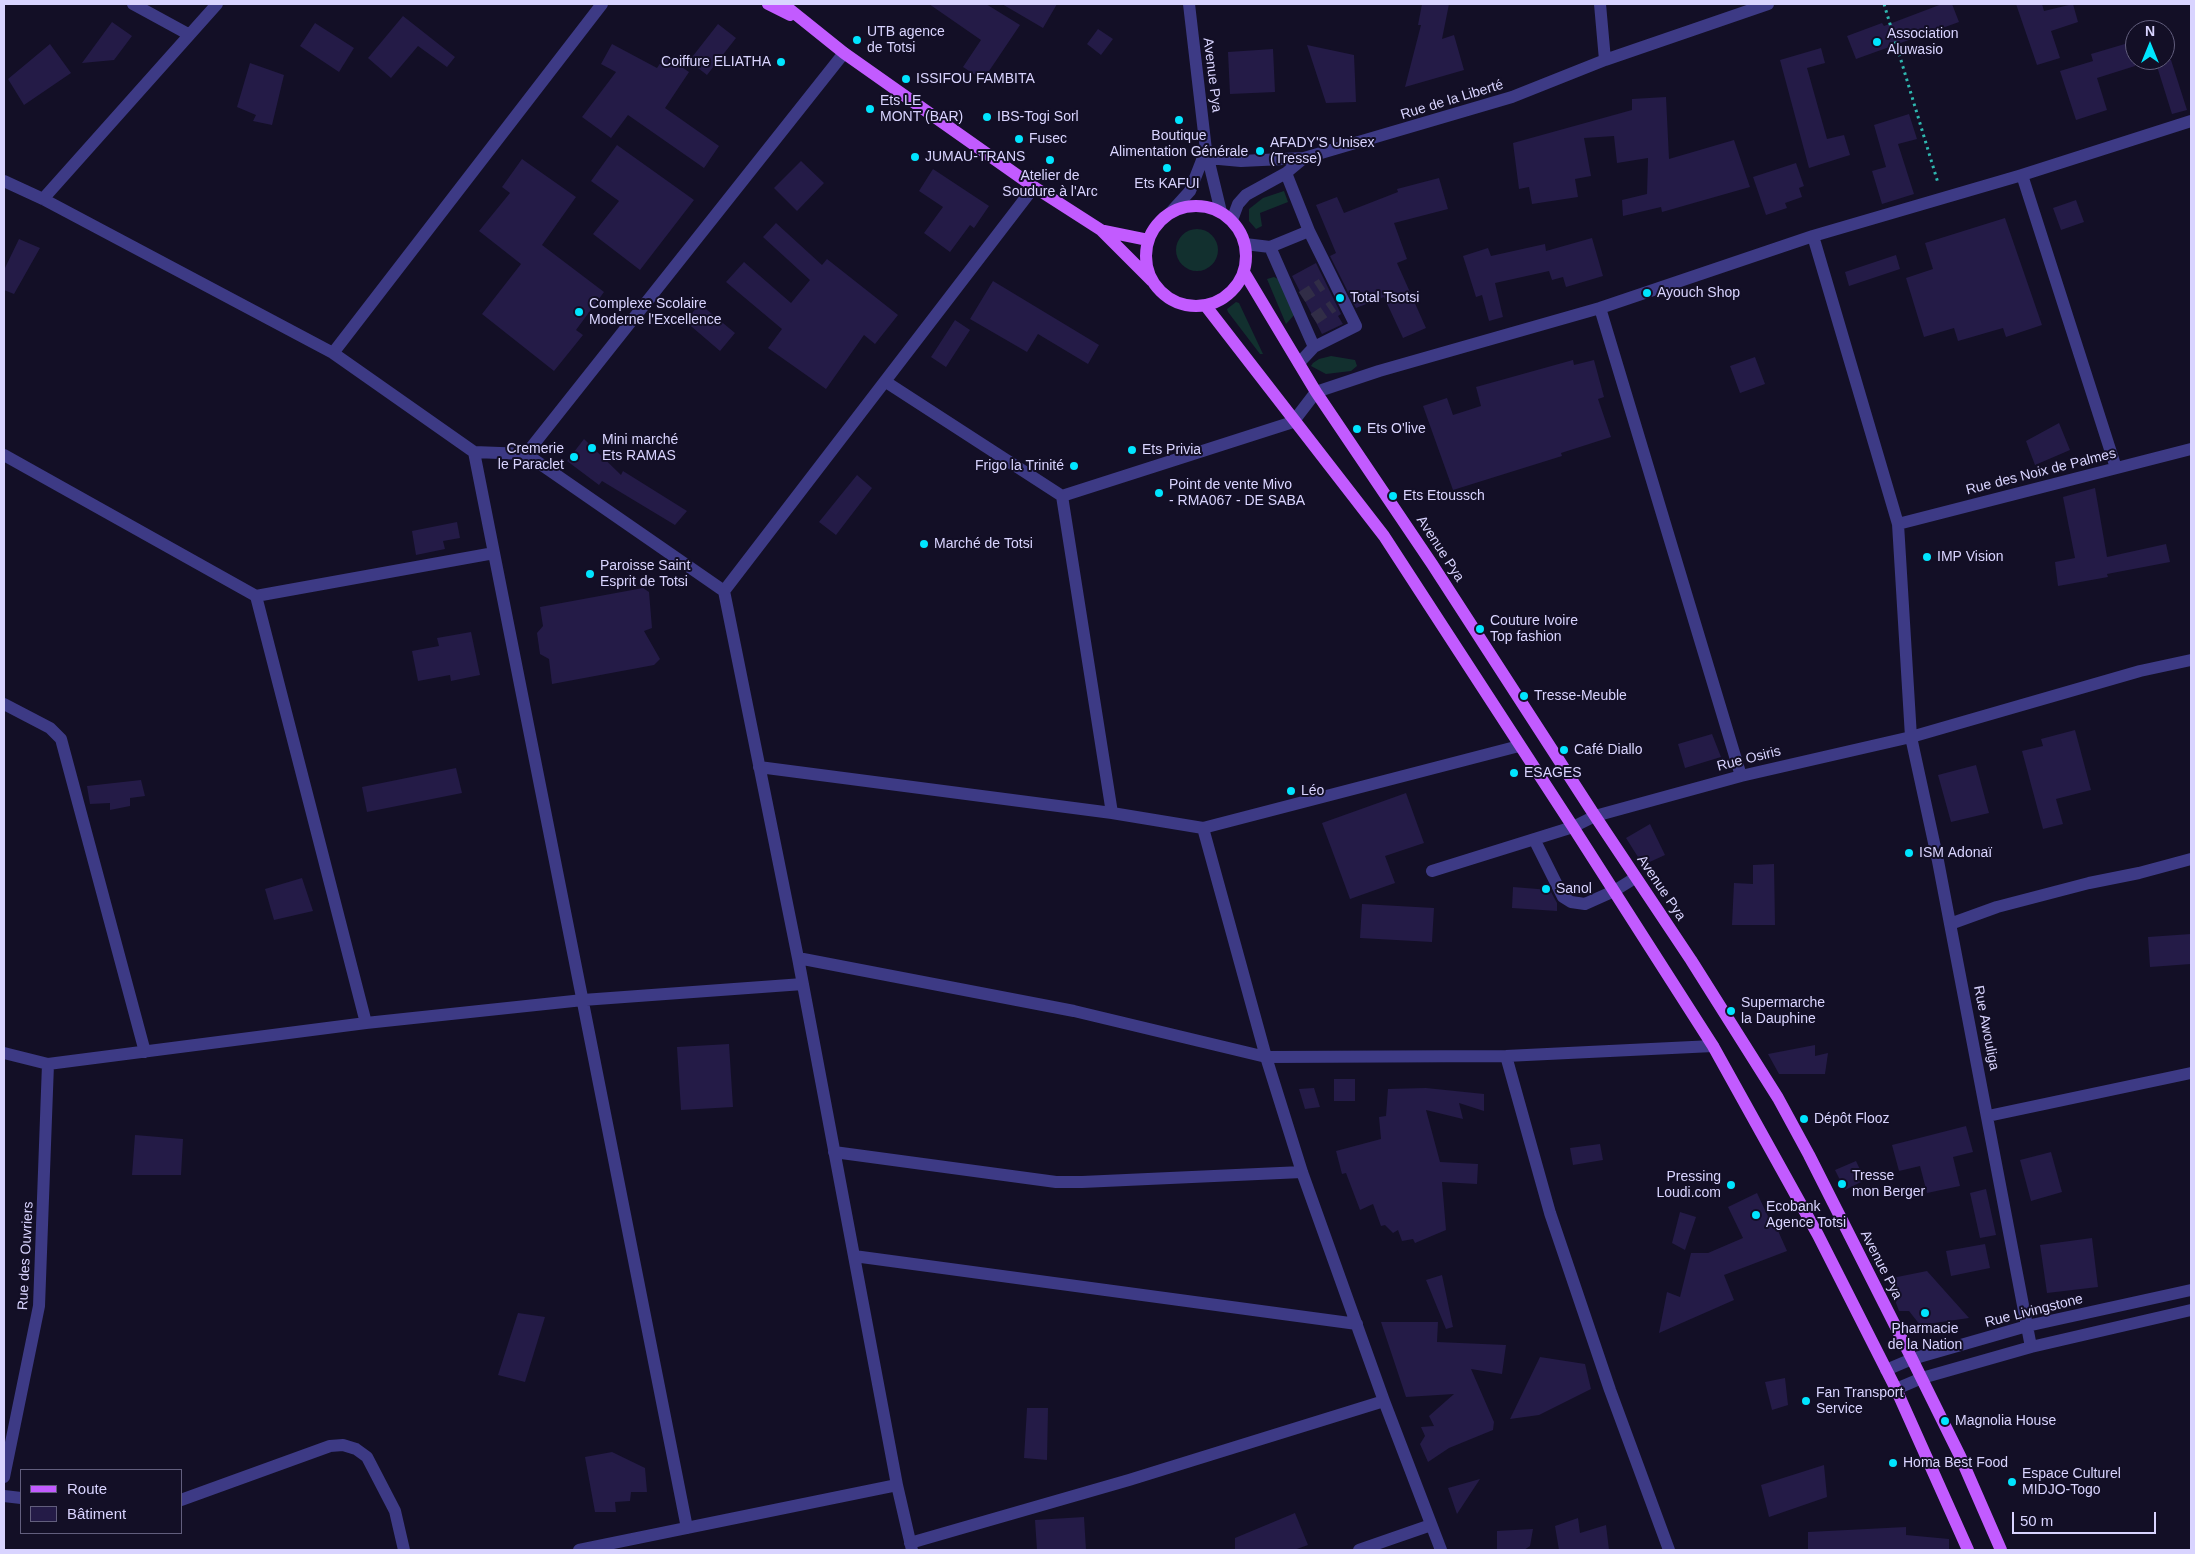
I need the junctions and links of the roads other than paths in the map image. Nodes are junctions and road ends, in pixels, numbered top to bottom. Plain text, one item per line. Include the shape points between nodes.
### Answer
1 (133, 4) edge
2 (218, 4) edge
3 (602, 4) edge
4 (768, 4) edge
5 (783, 4) edge
6 (1600, 4) edge
7 (1768, 4) edge
8 (1186, 6) edge
9 (809, 25) junction
10 (188, 34) junction
11 (844, 53) junction
12 (1605, 60) junction
13 (2191, 121) edge
14 (1207, 154) junction
15 (1304, 158) junction
16 (1286, 173) junction
17 (2022, 175) junction
18 (4, 181) edge
19 (1034, 187) junction
20 (42, 199) junction
21 (1221, 212) junction
22 (1170, 213) junction
23 (1232, 220) junction
24 (1102, 230) junction
25 (1309, 231) junction
26 (1813, 236) junction
27 (1148, 240) junction
28 (1245, 244) junction
29 (1270, 247) junction
30 (1244, 272) junction
31 (1152, 281) junction
32 (1205, 305) junction
33 (1600, 308) junction
34 (1314, 347) junction
35 (334, 353) junction
36 (1299, 362) junction
37 (886, 382) junction
38 (1316, 392) junction
39 (1293, 422) junction
40 (2191, 449) edge
41 (474, 452) junction
42 (526, 454) junction
43 (4, 455) edge
44 (2116, 468) junction
45 (1062, 496) junction
46 (1898, 524) junction
47 (494, 553) junction
48 (724, 591) junction
49 (256, 596) junction
50 (2191, 660) edge
51 (4, 704) edge
52 (1911, 737) junction
53 (1518, 746) junction
54 (759, 767) junction
55 (1741, 776) junction
56 (1112, 813) junction
57 (1595, 816) junction
58 (1573, 826) junction
59 (1203, 828) junction
60 (1534, 839) junction
61 (2191, 859) edge
62 (1432, 871) dead end
63 (1635, 878) junction
64 (1614, 891) junction
65 (1950, 924) junction
66 (798, 958) junction
67 (803, 984) junction
68 (584, 1000) junction
69 (366, 1023) junction
70 (1713, 1046) junction
71 (145, 1052) junction
72 (4, 1053) edge
73 (1506, 1056) junction
74 (1266, 1057) junction
75 (48, 1064) junction
76 (2191, 1073) edge
77 (1988, 1116) junction
78 (834, 1152) junction
79 (1302, 1172) junction
80 (854, 1256) junction
81 (2191, 1290) edge
82 (2191, 1310) edge
83 (1357, 1324) junction
84 (2027, 1326) junction
85 (2031, 1347) junction
86 (1912, 1359) junction
87 (1886, 1370) junction
88 (1922, 1378) junction
89 (1896, 1389) junction
90 (1384, 1401) junction
91 (4, 1477) edge
92 (897, 1485) junction
93 (4, 1496) edge
94 (20, 1498) edge
95 (182, 1500) edge
96 (1431, 1525) junction
97 (687, 1528) junction
98 (911, 1547) edge
99 (404, 1550) edge
100 (579, 1550) edge
101 (1359, 1550) edge
102 (1441, 1550) edge
103 (1669, 1550) edge
104 (1968, 1550) edge
105 (2001, 1550) edge

1 - 10 street
2 - 10 street
3 - 35 street
4 - 9 main road
5 - 9 main road
6 - 12 street
7 - 12 street, Rue de la Liberté
8 - 14 street, Avenue Pya
9 - 11 main road
10 - 20 street
11 - 19 main road
11 - 42 street
12 - 15 street, Rue de la Liberté via 1512,97
13 - 17 street
14 - 15 street via 1241,161
14 - 21 street, Avenue Pya
14 - 22 street via 1190,190
15 - 16 street
16 - 23 street via 1246,195 1238,204
16 - 25 street
17 - 26 street
17 - 44 street
18 - 20 street
19 - 24 main road
19 - 37 street
20 - 35 street
21 - 22 main road via 1204,206 1187,206
21 - 23 main road
22 - 27 main road via 1154,227
23 - 28 main road
24 - 27 main road
24 - 31 main road
25 - 29 street
25 - 34 street via 1326,280 1338,303 1356,326
26 - 33 street
26 - 46 street, Rue Awouliga
27 - 31 main road via 1147,268
28 - 29 street
28 - 30 main road
29 - 34 street via 1309,322
30 - 32 main road via 1236,288 1222,299
30 - 36 main road, Avenue Pya
31 - 32 main road via 1174,302
32 - 39 main road
33 - 38 street
33 - 55 street
34 - 36 street
35 - 41 street
36 - 38 main road, Avenue Pya
37 - 45 street
37 - 48 street
38 - 39 street
38 - 57 main road, Avenue Pya
39 - 45 street
39 - 53 main road via 1384,536
40 - 44 street, Rue des Noix de Palmes
41 - 42 street
41 - 47 street
42 - 48 street
43 - 49 street
44 - 46 street, Rue des Noix de Palmes
45 - 56 street
46 - 52 street, Rue Awouliga
47 - 49 street
47 - 68 street
48 - 54 street
49 - 69 street
50 - 52 street, Rue Osiris via 2140,671
51 - 71 street via 50,728 61,739
52 - 55 street, Rue Osiris
52 - 65 street, Rue Awouliga
53 - 58 main road
53 - 59 street
54 - 56 street
54 - 66 street
55 - 57 street, Rue Osiris
56 - 59 street
57 - 58 street, Rue Osiris
57 - 63 main road, Avenue Pya
58 - 60 street, Rue Osiris
58 - 64 main road
59 - 74 street
60 - 62 street, Rue Osiris
60 - 64 street via 1563,897 1585,904
61 - 65 street via 2006,905
63 - 64 street
63 - 86 main road, Avenue Pya via 1778,1098
64 - 70 main road
65 - 77 street, Rue Awouliga
66 - 67 street
66 - 74 street via 1055,1007
67 - 68 street
67 - 78 street
68 - 69 street
68 - 97 street
69 - 71 street
70 - 73 street
70 - 87 main road via 1818,1235
71 - 75 street
72 - 75 street
73 - 74 street
73 - 103 street via 1550,1213
74 - 79 street
75 - 91 street, Rue des Ouvriers via 39,1306
76 - 77 street
77 - 84 street, Rue Awouliga
78 - 79 street via 1056,1182
78 - 80 street
79 - 83 street
80 - 83 street
80 - 92 street
81 - 84 street, Rue Livingstone
82 - 85 street
83 - 90 street
84 - 85 street, Rue Awouliga
84 - 86 street, Rue Livingstone
85 - 88 street
86 - 87 street, Rue Livingstone
86 - 88 main road, Avenue Pya
87 - 89 main road
88 - 89 street
88 - 105 main road, Avenue Pya
89 - 104 main road
90 - 96 street
90 - 98 street
92 - 97 street
92 - 98 street
93 - 94 street
95 - 99 street via 330,1446 343,1445 366,1457 395,1511
96 - 101 street
96 - 102 street
97 - 100 street

